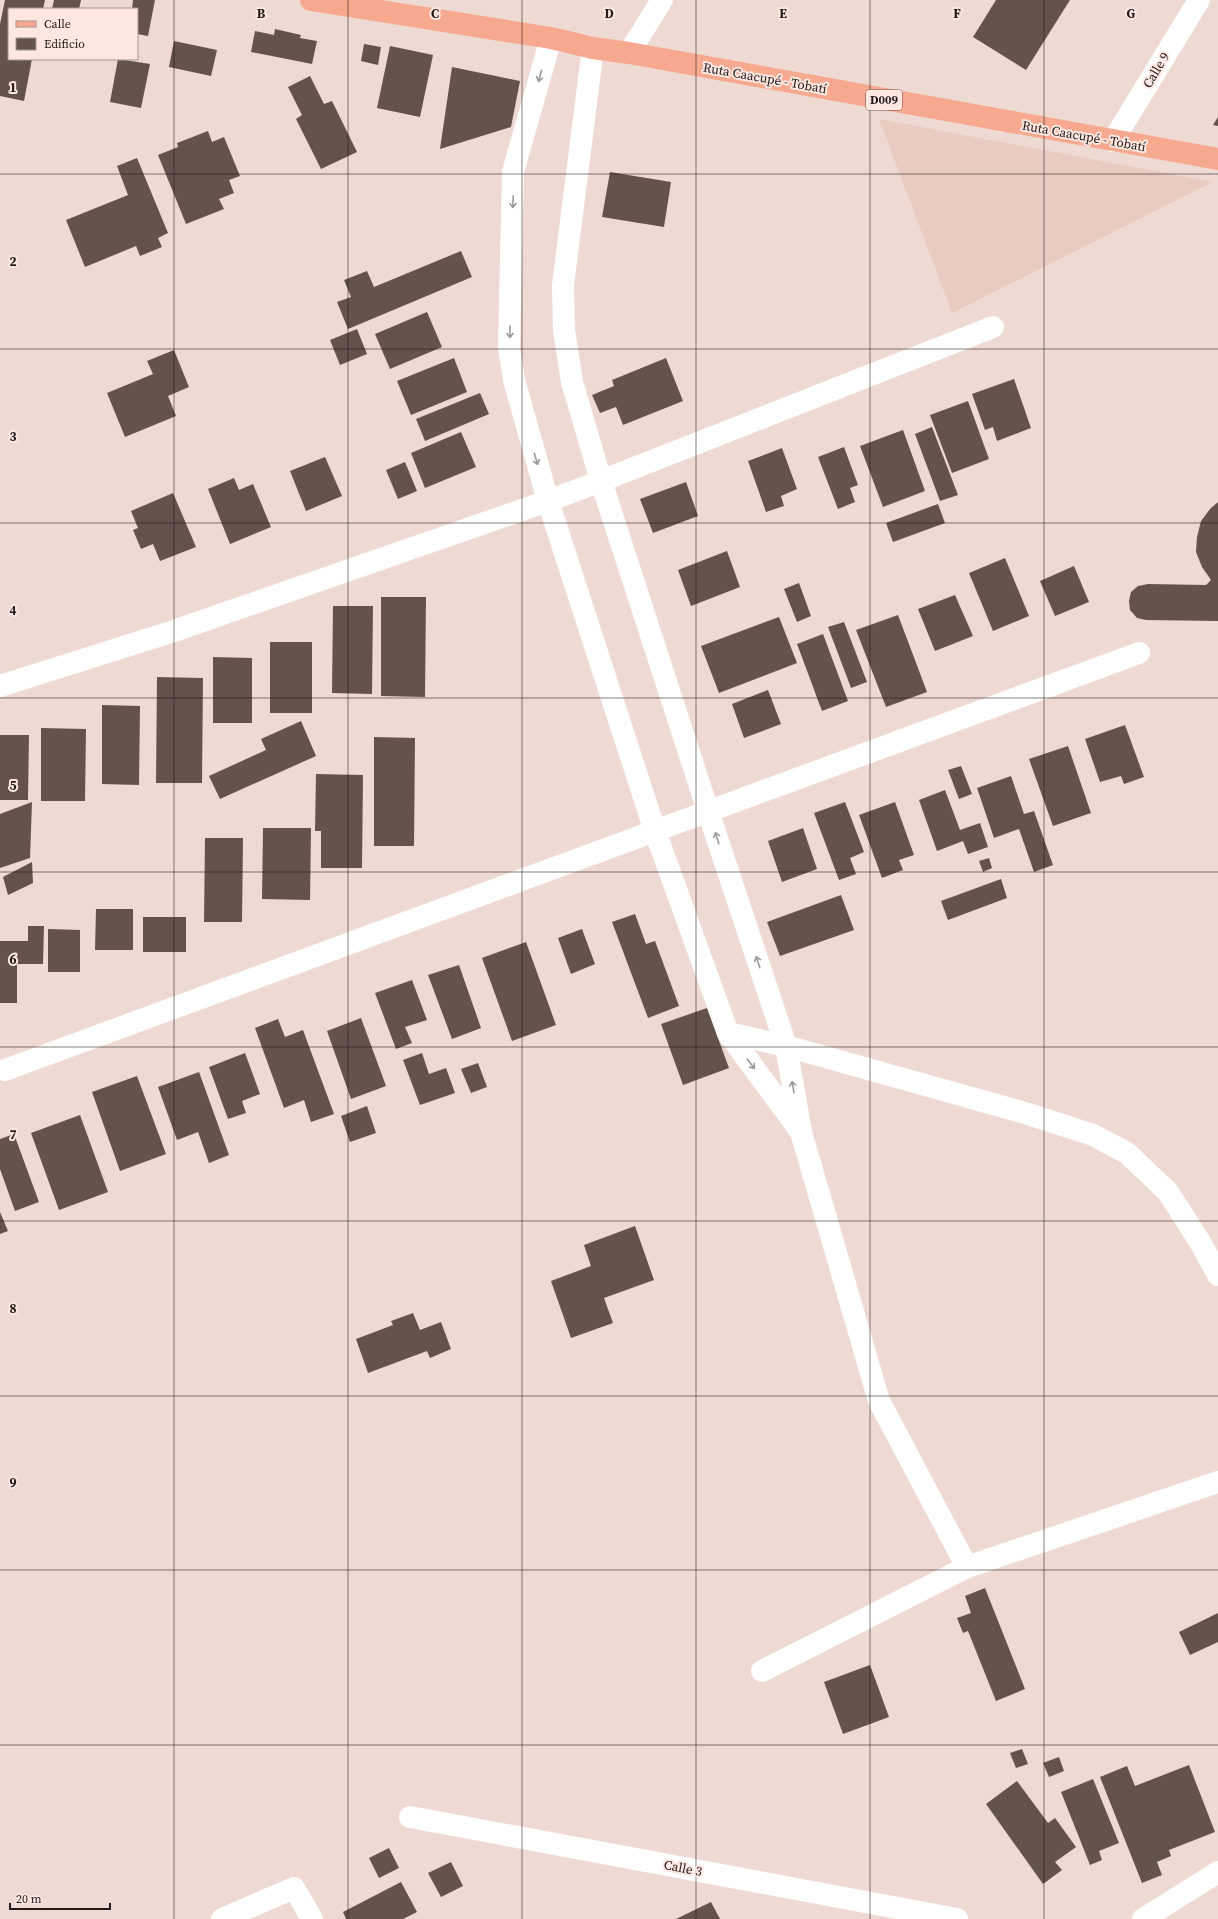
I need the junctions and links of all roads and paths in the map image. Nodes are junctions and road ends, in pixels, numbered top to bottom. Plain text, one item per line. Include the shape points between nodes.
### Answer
1 (311, 0) edge
2 (662, 0) edge
3 (1198, 0) edge
4 (550, 38) junction
5 (593, 48) junction
6 (629, 53) junction
7 (1113, 141) junction
8 (1218, 159) edge
9 (993, 327) dead end
10 (601, 481) junction
11 (548, 501) junction
12 (1138, 653) dead end
13 (0, 686) edge
14 (708, 811) junction
15 (655, 830) junction
16 (728, 1033) junction
17 (786, 1046) junction
18 (5, 1070) dead end
19 (801, 1132) junction
20 (1218, 1275) edge
21 (1218, 1482) edge
22 (967, 1567) junction
23 (762, 1671) dead end
24 (410, 1817) dead end
25 (1218, 1872) edge
26 (222, 1919) edge
27 (312, 1919) edge
28 (957, 1919) edge
29 (1144, 1919) edge

1 - 4 main road, Ruta Caacupé - Tobatí / D009
2 - 6 street
3 - 7 street, Calle 9
4 - 5 main road, Ruta Caacupé - Tobatí / D009
4 -> 11 street via 514,172 509,347 514,380
5 - 6 main road, Ruta Caacupé - Tobatí / D009
5 - 10 street via 563,285 564,330 572,382
6 - 7 main road, Ruta Caacupé - Tobatí / D009
7 - 8 main road, Ruta Caacupé - Tobatí / D009
9 - 10 street
10 - 11 street
10 - 14 street
11 - 13 street via 171,632
11 - 15 street
12 - 14 street
14 - 15 street
17 -> 14 street
15 - 16 street
15 - 18 street
16 - 17 street
16 -> 19 street
19 -> 17 street
17 - 20 street via 1017,1111 1093,1135 1127,1153 1168,1192
19 - 22 street via 879,1401
21 - 22 street
22 - 23 street
24 - 28 street, Calle 3
25 - 29 street
26 - 27 street via 294,1888

